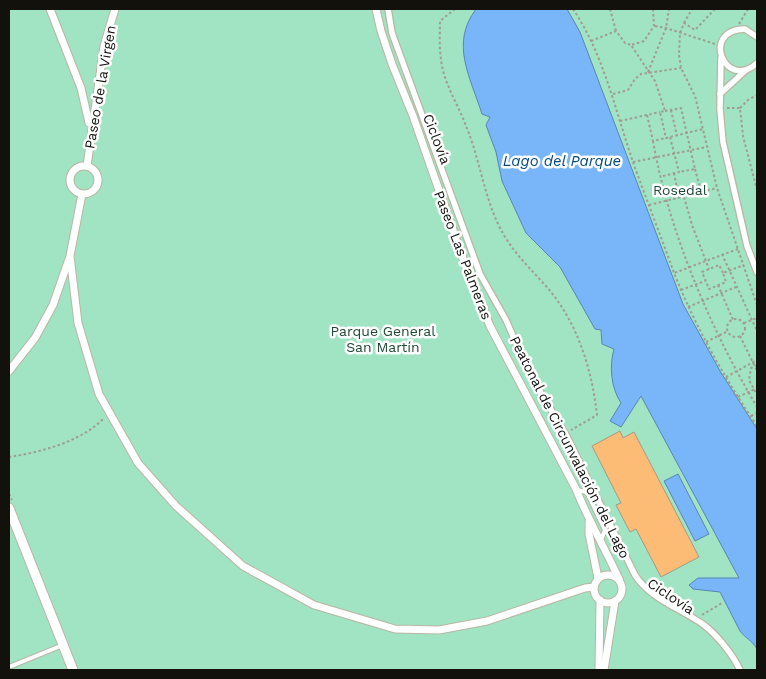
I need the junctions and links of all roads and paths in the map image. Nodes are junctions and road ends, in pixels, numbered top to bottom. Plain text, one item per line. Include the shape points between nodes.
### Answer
1 (50, 9) edge
2 (115, 9) edge
3 (376, 9) edge
4 (388, 9) edge
5 (455, 9) edge
6 (573, 9) edge
7 (610, 9) edge
8 (653, 9) edge
9 (669, 9) edge
10 (692, 9) edge
11 (715, 9) edge
12 (748, 9) edge
13 (684, 24) junction
14 (654, 26) junction
15 (666, 28) junction
16 (736, 29) junction
17 (616, 31) junction
18 (680, 33) junction
19 (757, 37) edge
20 (591, 41) junction
21 (631, 45) junction
22 (720, 46) junction
23 (721, 58) junction
24 (757, 63) edge
25 (681, 68) junction
26 (746, 70) junction
27 (648, 72) junction
28 (612, 94) junction
29 (720, 94) junction
30 (757, 95) edge
31 (740, 108) junction
32 (720, 109) junction
33 (671, 110) junction
34 (665, 111) junction
35 (660, 112) junction
36 (647, 115) junction
37 (620, 121) junction
38 (90, 128) junction
39 (703, 129) junction
40 (687, 134) junction
41 (677, 136) junction
42 (670, 137) junction
43 (666, 138) junction
44 (653, 141) junction
45 (706, 147) junction
46 (690, 150) junction
47 (674, 154) junction
48 (656, 158) junction
49 (633, 162) junction
50 (86, 166) junction
51 (695, 169) junction
52 (679, 172) junction
53 (674, 174) junction
54 (662, 176) junction
55 (717, 188) junction
56 (757, 190) edge
57 (702, 192) junction
58 (82, 194) junction
59 (684, 196) junction
60 (680, 198) junction
61 (668, 201) junction
62 (649, 205) junction
63 (738, 248) junction
64 (722, 254) junction
65 (70, 256) junction
66 (706, 261) junction
67 (745, 264) junction
68 (691, 268) junction
69 (709, 268) junction
70 (730, 270) junction
71 (757, 272) edge
72 (674, 273) junction
73 (722, 273) junction
74 (705, 281) junction
75 (698, 284) junction
76 (718, 285) junction
77 (737, 287) junction
78 (681, 290) junction
79 (722, 294) junction
80 (704, 301) junction
81 (757, 305) edge
82 (688, 307) junction
83 (757, 318) edge
84 (733, 320) junction
85 (752, 320) junction
86 (744, 323) junction
87 (757, 331) edge
88 (728, 332) junction
89 (720, 336) junction
90 (740, 336) junction
91 (706, 342) junction
92 (757, 360) edge
93 (752, 362) junction
94 (756, 366) edge
95 (9, 371) edge
96 (738, 371) junction
97 (757, 371) edge
98 (726, 377) junction
99 (757, 388) edge
100 (754, 390) junction
101 (749, 393) junction
102 (757, 395) edge
103 (738, 397) junction
104 (757, 407) edge
105 (110, 413) junction
106 (757, 413) edge
107 (751, 416) junction
108 (757, 426) edge
109 (566, 435) junction
110 (9, 457) edge
111 (576, 489) junction
112 (9, 508) edge
113 (589, 521) junction
114 (601, 540) junction
115 (598, 578) junction
116 (619, 579) junction
117 (594, 587) junction
118 (600, 600) junction
119 (615, 602) junction
120 (722, 603) dead end
121 (702, 615) dead end
122 (63, 644) junction
123 (9, 668) edge
124 (73, 670) edge
125 (599, 670) edge
126 (604, 670) edge
127 (740, 670) edge

1 - 38 street via 81,88
2 - 38 street, Paseo de la Virgen via 104,46
3 - 111 street, Paseo Las Palmeras via 392,64 490,326
4 - 109 street, Peatonal de Circunvalación del Lago via 392,33 480,274 506,320 529,374
5 - 109 path via 440,21 441,59 494,212 509,243 567,316 582,347 594,391 597,415
6 - 20 path
7 - 17 path
8 - 14 path
9 - 15 path
10 - 13 path
11 - 13 path via 696,30
12 - 16 path
13 - 18 path
14 - 15 path
14 - 21 path via 644,41
15 - 18 path
15 - 27 path
16 - 19 street via 745,29
16 - 22 street via 726,34
17 - 20 path
17 - 21 path via 625,43
18 - 22 path
18 - 25 path
20 - 28 path
21 - 27 path
22 - 23 street
23 - 26 street via 729,67
23 - 29 street
24 - 26 street
25 - 27 path via 669,72
25 - 39 path via 696,96
26 - 29 street
27 - 28 path via 635,79 628,90
27 - 34 path via 661,94
28 - 37 path
29 - 32 street
30 - 31 path
31 - 32 path
31 - 56 path via 743,136
32 - 71 street via 723,142 747,246
33 - 34 path
33 - 40 path via 681,108
33 - 41 path
34 - 35 path
35 - 36 path
35 - 43 path
36 - 37 path
36 - 44 path
37 - 49 path
38 - 50 street, Paseo de la Virgen
39 - 40 path
39 - 45 path
40 - 41 path
40 - 46 path
41 - 42 path
42 - 43 path
42 - 47 path
43 - 44 path
44 - 48 path
45 - 46 path
45 - 55 path
46 - 47 path
46 - 51 path
47 - 48 path
47 - 52 path
48 - 49 path
48 - 54 path
49 - 62 path
50 - 58 street via 97,174 98,182 90,193
50 - 58 street via 77,167 70,175 70,185
51 - 52 path
51 - 57 path
52 - 53 path
53 - 54 path
53 - 60 path
54 - 61 path
55 - 57 path
55 - 63 path
57 - 59 path
58 - 65 street
59 - 60 path
59 - 66 path
60 - 61 path
61 - 62 path
61 - 68 path via 676,236
62 - 72 path
63 - 64 path
63 - 67 path
64 - 66 path
64 - 70 path
65 - 95 street via 53,305 35,338
65 - 105 street via 78,323 99,394
66 - 68 path
66 - 69 path
67 - 70 path
67 - 81 path
68 - 72 path
68 - 75 path
69 - 73 path via 719,265
69 - 74 path via 702,272
70 - 73 path
70 - 77 path
72 - 78 path
73 - 76 path via 726,282
74 - 75 path
74 - 76 path via 709,289
75 - 78 path
75 - 80 path
76 - 79 path
77 - 79 path
77 - 85 path
78 - 82 path
79 - 80 path
79 - 84 path
80 - 82 path
80 - 89 path
82 - 91 path
83 - 85 path
84 - 86 path
84 - 88 path
85 - 86 path
85 - 87 path
86 - 90 path via 744,332
88 - 89 path
88 - 90 path via 732,336
89 - 91 path
89 - 96 path
90 - 93 path
91 - 98 path
92 - 93 path
93 - 94 path
93 - 96 path
94 - 97 path
94 - 100 path via 751,368 749,376
96 - 98 path
96 - 101 path
98 - 103 path
99 - 100 path
100 - 101 path
100 - 102 path
101 - 103 path
101 - 104 path
103 - 107 path
105 - 110 path via 100,423 69,441
105 - 117 street via 138,463 176,506 243,566 314,605 395,629 439,630 486,621
106 - 107 path
107 - 108 path
109 - 127 street, Peatonal de Circunvalación del Lago via 640,582 705,626
111 - 113 street, Paseo Las Palmeras
111 - 114 lane via 587,492 605,530
112 - 122 street
113 - 114 street
113 - 115 street
114 - 116 street
115 - 116 street via 606,574
115 - 117 street
116 - 119 street via 622,591
117 - 118 street
118 - 119 street
118 - 125 street
119 - 126 street
120 - 121 path
122 - 123 lane
122 - 124 street

